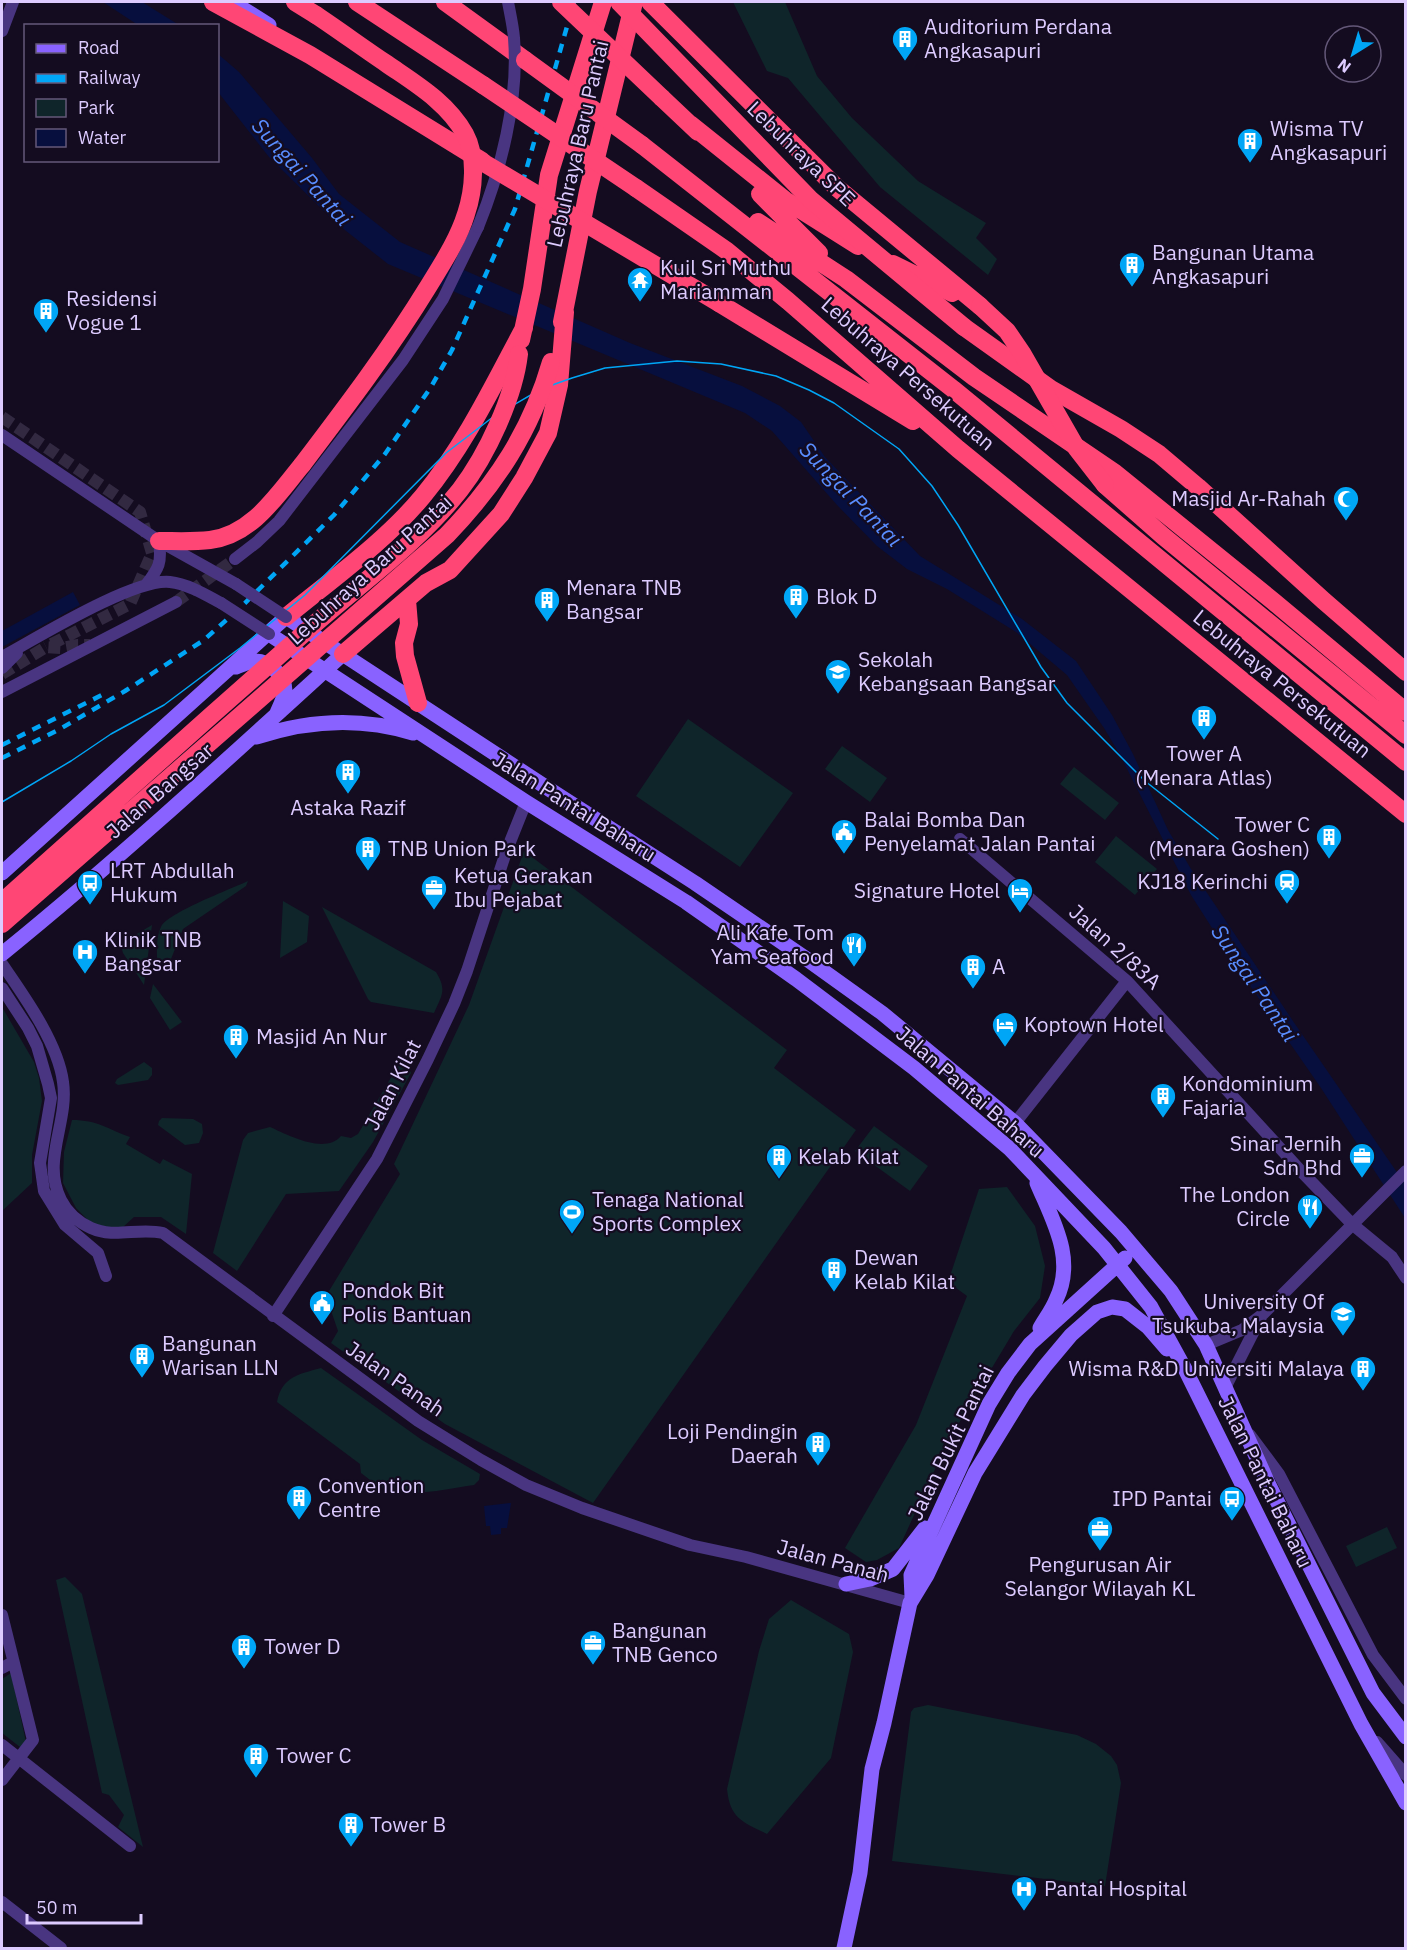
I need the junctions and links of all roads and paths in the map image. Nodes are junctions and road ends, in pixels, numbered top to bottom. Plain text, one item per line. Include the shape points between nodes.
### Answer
1 (13, 2) edge
2 (213, 2) edge
3 (232, 2) edge
4 (295, 2) edge
5 (357, 2) edge
6 (445, 2) edge
7 (508, 2) edge
8 (561, 2) edge
9 (603, 2) edge
10 (619, 2) edge
11 (634, 2) edge
12 (650, 2) edge
13 (2, 31) edge
14 (310, 55) junction
15 (690, 124) junction
16 (666, 163) junction
17 (846, 279) junction
18 (980, 306) junction
19 (564, 313) junction
20 (524, 328) junction
21 (2, 435) edge
22 (958, 449) junction
23 (310, 469) junction
24 (159, 541) junction
25 (235, 558) tunnel mouth
26 (358, 558) junction
27 (146, 585) junction
28 (407, 600) junction
29 (176, 602) tunnel mouth
30 (286, 617) junction
31 (269, 633) junction
32 (27, 643) junction
33 (343, 654) junction
34 (2, 657) edge
35 (2, 668) edge
36 (230, 669) junction
37 (326, 670) junction
38 (1406, 672) edge
39 (2, 693) edge
40 (418, 703) junction
41 (1406, 712) edge
42 (276, 716) junction
43 (1404, 734) edge
44 (427, 737) junction
45 (251, 739) junction
46 (1406, 762) edge
47 (526, 802) junction
48 (1406, 814) edge
49 (960, 839) dead end
50 (2, 873) edge
51 (2, 902) edge
52 (2, 924) edge
53 (2, 954) edge
54 (2, 964) edge
55 (1127, 981) junction
56 (2, 988) edge
57 (1015, 1123) junction
58 (41, 1152) junction
59 (54, 1153) junction
60 (1032, 1172) junction
61 (1404, 1173) edge
62 (1352, 1224) junction
63 (1136, 1250) junction
64 (1118, 1264) junction
65 (106, 1276) dead end
66 (1406, 1278) edge
67 (1263, 1314) junction
68 (273, 1316) junction
69 (1030, 1344) junction
70 (1206, 1345) junction
71 (1185, 1369) junction
72 (1225, 1388) junction
73 (1242, 1425) junction
74 (948, 1493) junction
75 (846, 1584) junction
76 (911, 1600) junction
77 (2, 1615) edge
78 (7, 1665) edge
79 (1406, 1699) edge
80 (1361, 1724) junction
81 (1406, 1737) edge
82 (2, 1745) edge
83 (19, 1759) junction
84 (1406, 1775) edge
85 (2, 1780) edge
86 (1406, 1803) edge
87 (130, 1846) dead end
88 (2, 1902) edge
89 (61, 1948) edge
90 (844, 1948) edge

1 - 13 street
2 - 14 highway
3 - 14 main road
4 - 23 highway, bridge via 431,95 465,134 473,167 466,213 440,267
5 - 22 highway, Lebuhraya Persekutuan, bridge via 727,251
6 - 16 highway, Lebuhraya Persekutuan, bridge
7 - 23 street, bridge via 515,76 499,167 478,227 443,299 403,360
8 - 15 highway, bridge
9 - 20 highway, Lebuhraya Baru Pantai via 549,176
10 - 38 highway, Lebuhraya SPE, bridge via 811,200 964,327 1051,389 1159,454
11 - 19 highway, Lebuhraya Baru Pantai via 588,191
12 - 18 highway, Lebuhraya SPE via 837,187
14 - 22 highway, bridge
15 - 17 highway
15 - 18 highway via 784,201 860,248
16 - 17 highway
16 - 46 highway, Lebuhraya Persekutuan via 953,389
17 - 41 highway via 974,377 1115,473
18 - 43 highway, bridge via 1007,331 1077,448 1105,485
19 - 28 highway via 559,385 548,433 501,514 450,570 426,583
19 - 52 highway, Lebuhraya Baru Pantai, bridge via 533,413 501,472 466,515
20 - 26 highway via 464,441 422,497
20 - 51 highway, Lebuhraya Baru Pantai, bridge via 509,399 483,452 437,517
21 - 24 street
22 - 48 highway, Lebuhraya Persekutuan
23 - 24 highway via 262,513 229,536
23 - 25 street via 279,521
24 - 27 street via 158,569
24 - 30 street, bridge
26 - 28 highway via 344,583 351,605 377,616
26 - 30 highway
27 - 31 street, bridge via 184,585
27 - 32 street via 120,594
28 - 33 highway
28 - 40 highway via 405,656
29 - 39 street
30 - 31 main road
30 - 33 main road, Jalan Pantai Baharu
31 - 36 main road
31 - 37 main road, Jalan Pantai Baharu
32 - 34 street
32 - 35 street
33 - 37 main road, Jalan Bangsar
33 - 40 main road, Jalan Pantai Baharu
36 - 42 main road via 255,661 276,671 285,693
36 - 50 main road
37 - 42 main road, Jalan Bangsar
37 - 44 main road, Jalan Pantai Baharu
40 - 57 main road, Jalan Pantai Baharu via 695,883 882,1012
42 - 45 main road, Jalan Bangsar
44 - 45 main road via 379,725 339,722 299,726
44 - 47 main road, Jalan Pantai Baharu
45 - 53 main road, Jalan Bangsar
47 - 60 main road, Jalan Pantai Baharu via 686,902 796,979 914,1068
47 - 68 street, Jalan Kilat via 454,1004 394,1128
49 - 55 street, Jalan 2/83A
54 - 59 street, Jalan Panah via 40,1024 60,1066 64,1084
55 - 57 street
55 - 62 street, Jalan 2/83A
56 - 58 street via 37,1046 48,1084 51,1098
57 - 63 main road, Jalan Pantai Baharu
58 - 59 street
58 - 65 street via 44,1191 69,1229 98,1253
59 - 68 street, Jalan Panah via 58,1194 81,1222 110,1233 163,1233
60 - 64 main road, Jalan Pantai Baharu
60 - 69 main road via 1059,1235 1065,1267 1057,1299
61 - 62 street
62 - 66 street, Jalan 2/83A via 1392,1257
62 - 67 street
63 - 64 main road, Jalan Bukit Pantai
63 - 70 main road, Jalan Pantai Baharu via 1171,1292
64 - 69 main road, Jalan Bukit Pantai
64 - 71 main road, Jalan Pantai Baharu via 1150,1307
67 - 70 street via 1242,1330
67 - 72 street
68 - 75 street, Jalan Panah via 441,1436 526,1485 690,1545
69 - 74 main road, Jalan Bukit Pantai via 989,1404
70 - 72 main road, Jalan Pantai Baharu
71 - 76 main road, Jalan Bukit Pantai via 1148,1327 1125,1309 1112,1306 1097,1312 1071,1335 1023,1395 975,1473 927,1575
71 - 80 main road, Jalan Pantai Baharu
72 - 73 main road, Jalan Pantai Baharu
73 - 79 street via 1279,1474 1373,1655
73 - 81 main road, Jalan Pantai Baharu via 1373,1693
74 - 75 main road via 893,1569
74 - 76 main road, Jalan Bukit Pantai via 911,1575
75 - 76 street, Jalan Panah
76 - 90 main road, Jalan Bukit Pantai via 872,1770 860,1873
77 - 78 street
78 - 83 street via 33,1740
80 - 84 street
80 - 86 main road, Jalan Pantai Baharu
82 - 83 street
83 - 85 street
83 - 87 street
88 - 89 street

